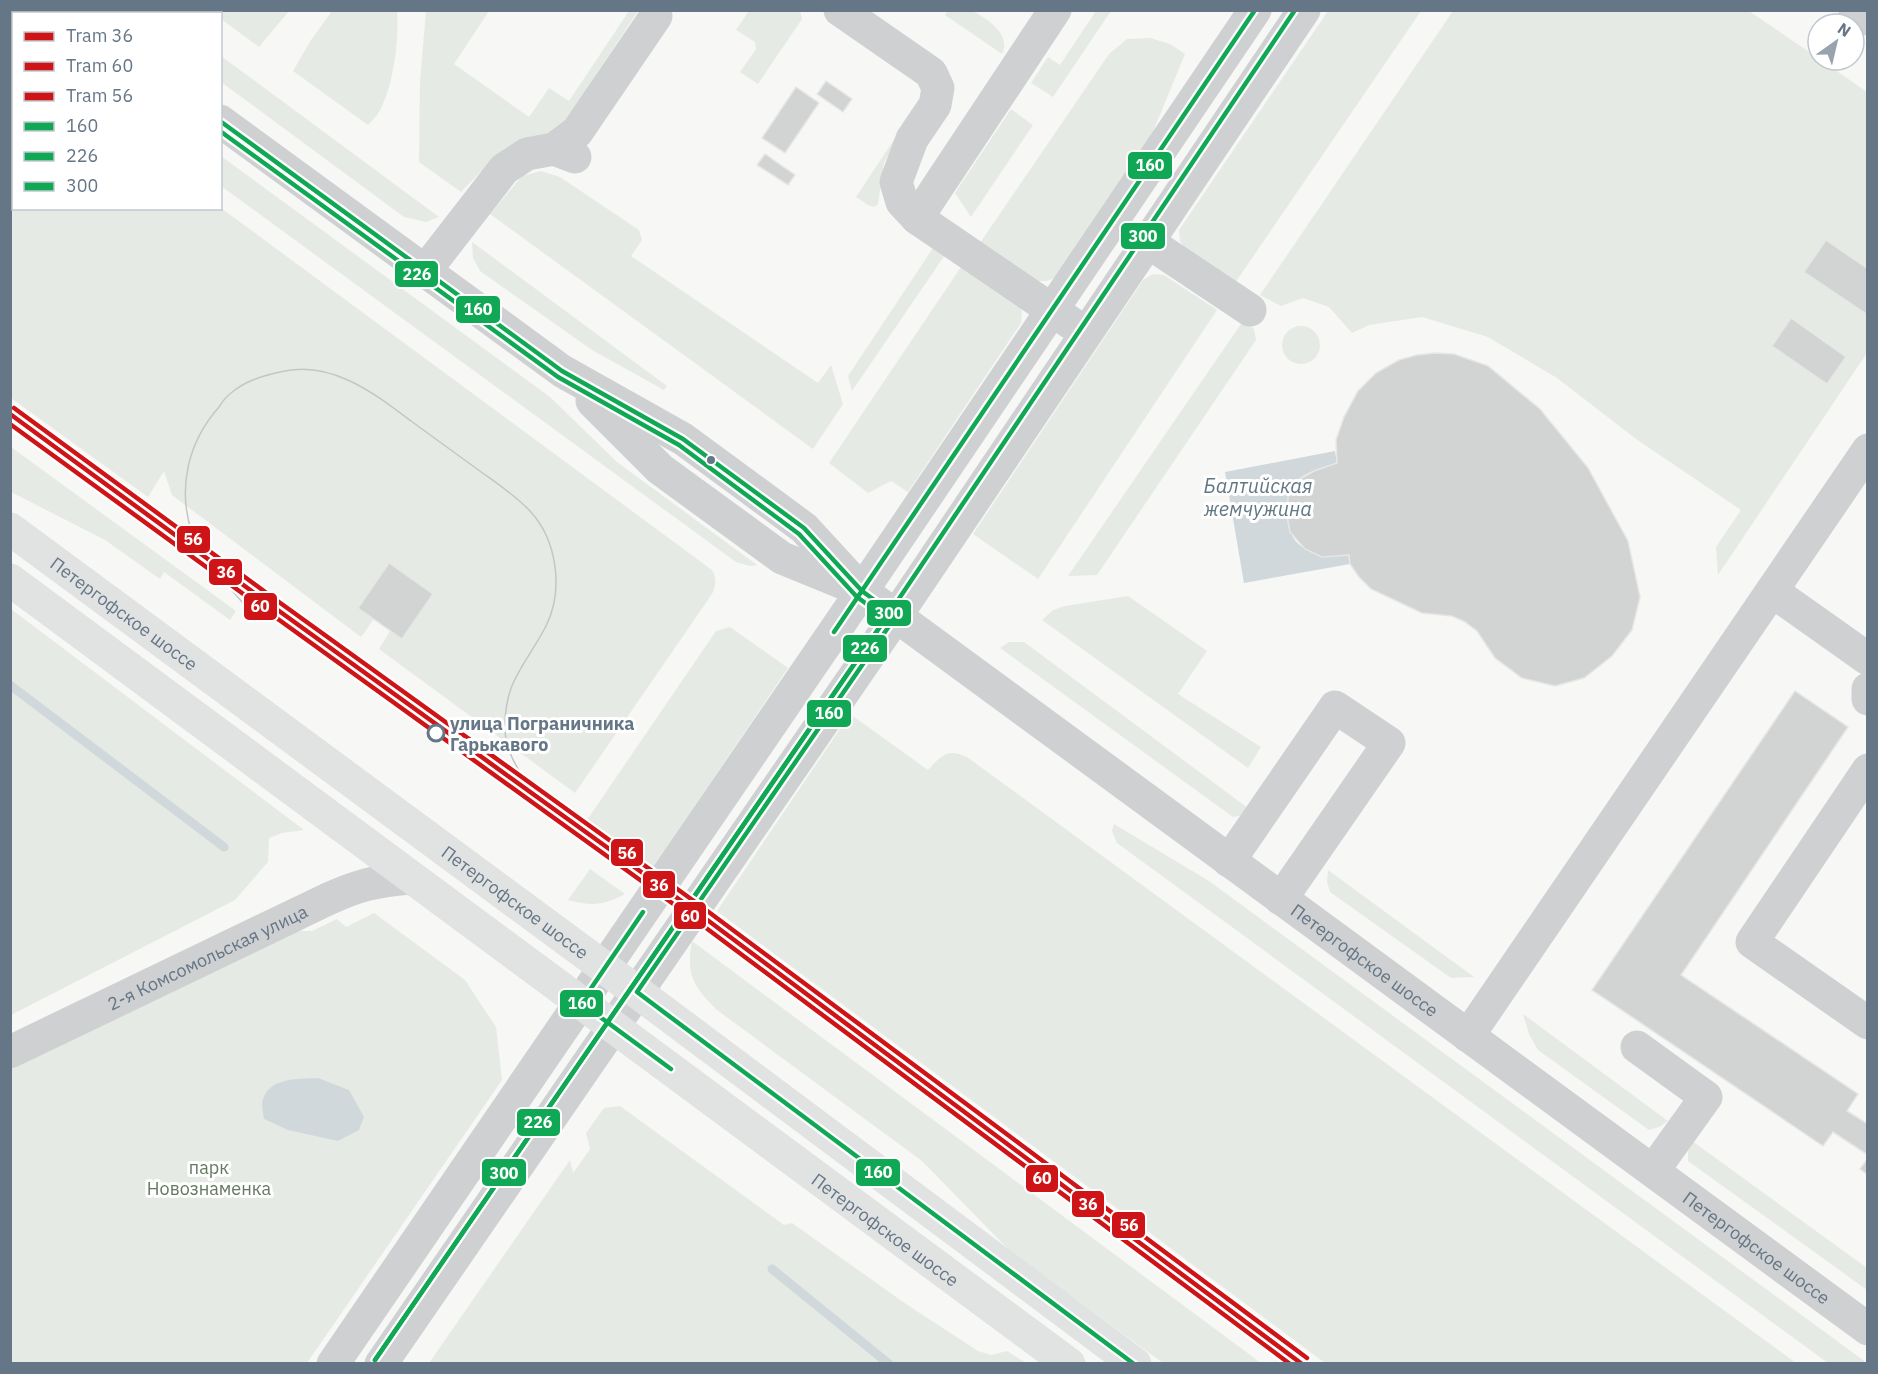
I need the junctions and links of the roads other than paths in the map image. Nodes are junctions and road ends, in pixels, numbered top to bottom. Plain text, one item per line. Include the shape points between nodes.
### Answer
1 (840, 10) edge
2 (1055, 10) edge
3 (1256, 10) edge
4 (1304, 10) edge
5 (1855, 10) edge
6 (656, 16) dead end
7 (1868, 19) edge
8 (222, 122) edge
9 (917, 218) junction
10 (1148, 243) junction
11 (425, 271) junction
12 (1250, 310) dead end
13 (1052, 311) junction
14 (1086, 334) junction
15 (1868, 450) edge
16 (10, 530) edge
17 (10, 580) edge
18 (862, 591) junction
19 (1772, 591) junction
20 (896, 616) junction
21 (1868, 659) edge
22 (1868, 689) edge
23 (1868, 699) edge
24 (1868, 770) edge
25 (1229, 861) junction
26 (410, 878) junction
27 (1281, 899) junction
28 (604, 968) junction
29 (637, 992) junction
30 (581, 1003) junction
31 (1868, 1023) edge
32 (613, 1026) junction
33 (1468, 1036) junction
34 (1637, 1047) dead end
35 (10, 1052) edge
36 (1653, 1171) junction
37 (1868, 1329) edge
38 (333, 1364) edge
39 (381, 1364) edge
40 (1069, 1364) edge
41 (1135, 1364) edge

1 - 9 street via 931,73 938,88 934,105 912,139 896,182 902,202
2 - 9 street
3 - 13 street
4 - 10 street
5 - 7 street
6 - 11 street via 564,153 527,154 504,169
8 - 11 street, Петергофское шоссе
9 - 13 street
10 - 12 street
10 - 14 street
11 - 18 street, Петергофское шоссе via 562,371 683,439 804,528
13 - 14 street
13 - 18 street
14 - 20 street
15 - 19 street
16 - 28 main road, Петергофское шоссе
17 - 26 main road, Петергофское шоссе
18 - 20 street, Петергофское шоссе
18 - 28 street
19 - 21 street
19 - 33 street
20 - 25 street, Петергофское шоссе
20 - 29 street
22 - 23 street
24 - 31 street via 1752,942
25 - 27 street, Петергофское шоссе
25 - 27 street via 1335,707 1389,743
26 - 30 main road, Петергофское шоссе
26 - 35 street, 2-я Комсомольская улица via 379,880 353,888
27 - 33 street, Петергофское шоссе
28 - 29 main road, Петергофское шоссе
28 - 30 street
29 - 32 street
29 - 41 main road, Петергофское шоссе
30 - 32 main road, Петергофское шоссе
30 - 38 street
32 - 39 street
32 - 40 main road, Петергофское шоссе
33 - 36 street, Петергофское шоссе
34 - 36 street via 1706,1097
36 - 37 street, Петергофское шоссе

